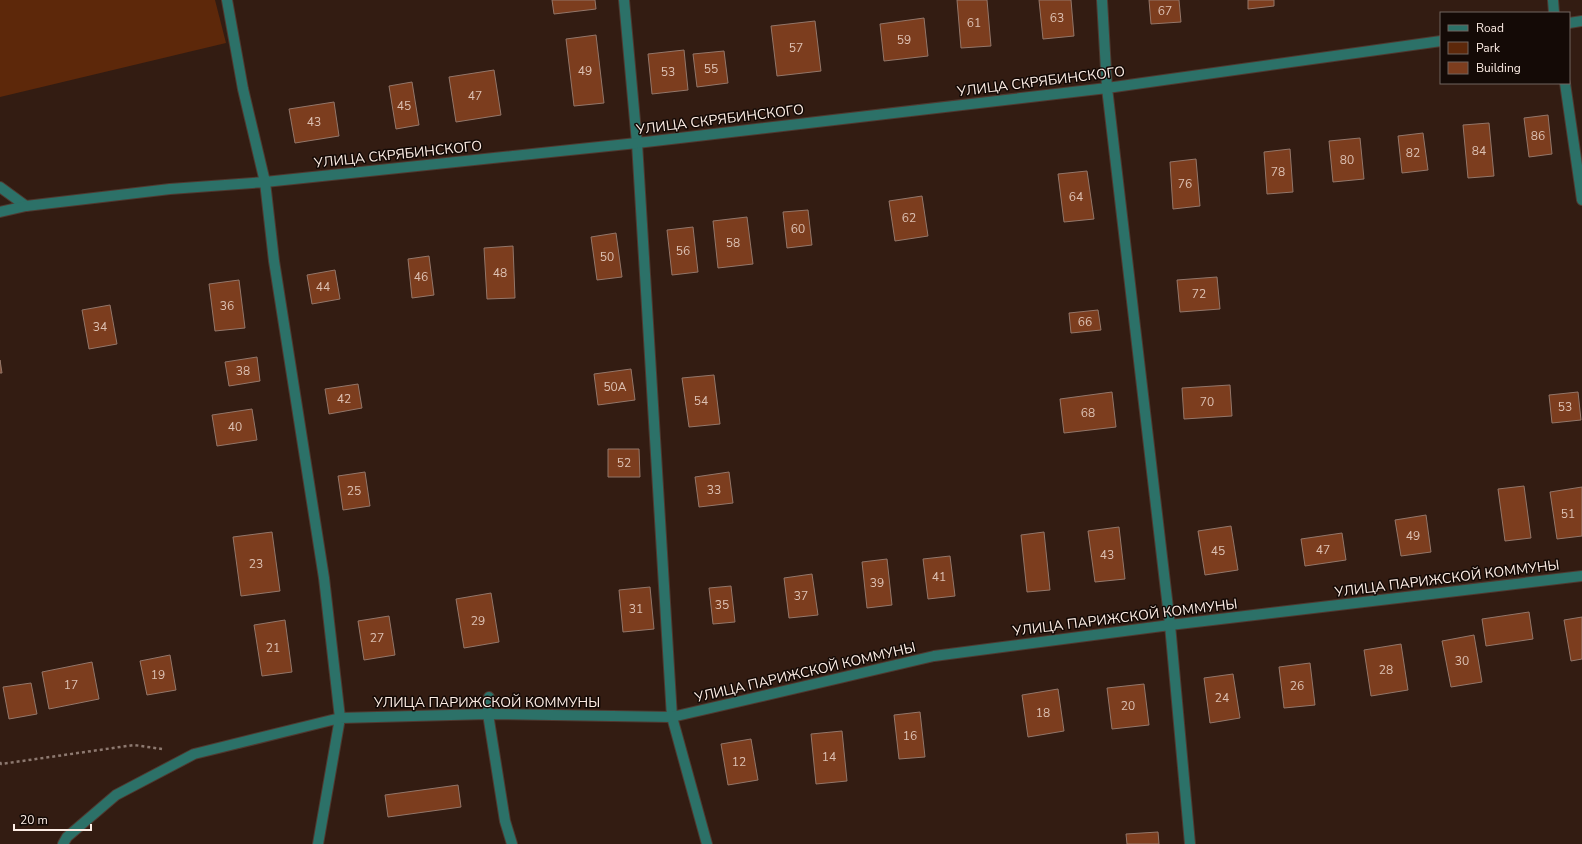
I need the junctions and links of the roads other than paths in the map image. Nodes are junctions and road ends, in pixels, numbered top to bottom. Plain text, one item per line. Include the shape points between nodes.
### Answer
1 (227, 0) edge
2 (624, 0) edge
3 (1102, 0) edge
4 (1553, 0) edge
5 (1554, 12) edge
6 (1582, 21) edge
7 (1570, 23) edge
8 (1440, 41) edge
9 (1565, 84) edge
10 (1107, 88) junction
11 (637, 143) junction
12 (265, 182) junction
13 (0, 187) edge
14 (1582, 200) edge
15 (26, 206) junction
16 (0, 212) edge
17 (1582, 576) edge
18 (1170, 625) junction
19 (489, 697) dead end
20 (488, 714) junction
21 (672, 717) junction
22 (340, 718) junction
23 (63, 844) edge
24 (318, 844) edge
25 (512, 844) edge
26 (707, 844) edge
27 (1190, 844) edge

1 - 12 street via 243,89
2 - 11 street
3 - 10 street
4 - 5 street
6 - 7 street
8 - 10 street, УЛИЦА СКРЯБИНСКОГО
9 - 14 street
10 - 11 street, УЛИЦА СКРЯБИНСКОГО
10 - 18 street
11 - 12 street, УЛИЦА СКРЯБИНСКОГО
11 - 21 street
12 - 15 street, УЛИЦА СКРЯБИНСКОГО via 170,188
12 - 22 street via 274,261 324,578
13 - 15 street
15 - 16 street, УЛИЦА СКРЯБИНСКОГО
17 - 18 street, УЛИЦА ПАРИЖСКОЙ КОММУНЫ
18 - 21 street, УЛИЦА ПАРИЖСКОЙ КОММУНЫ via 934,656
18 - 27 street
19 - 20 street
20 - 21 street, УЛИЦА ПАРИЖСКОЙ КОММУНЫ
20 - 22 street, УЛИЦА ПАРИЖСКОЙ КОММУНЫ
20 - 25 street via 505,821
21 - 26 street
22 - 23 street, УЛИЦА ПАРИЖСКОЙ КОММУНЫ via 194,754 116,795 67,837
22 - 24 street

